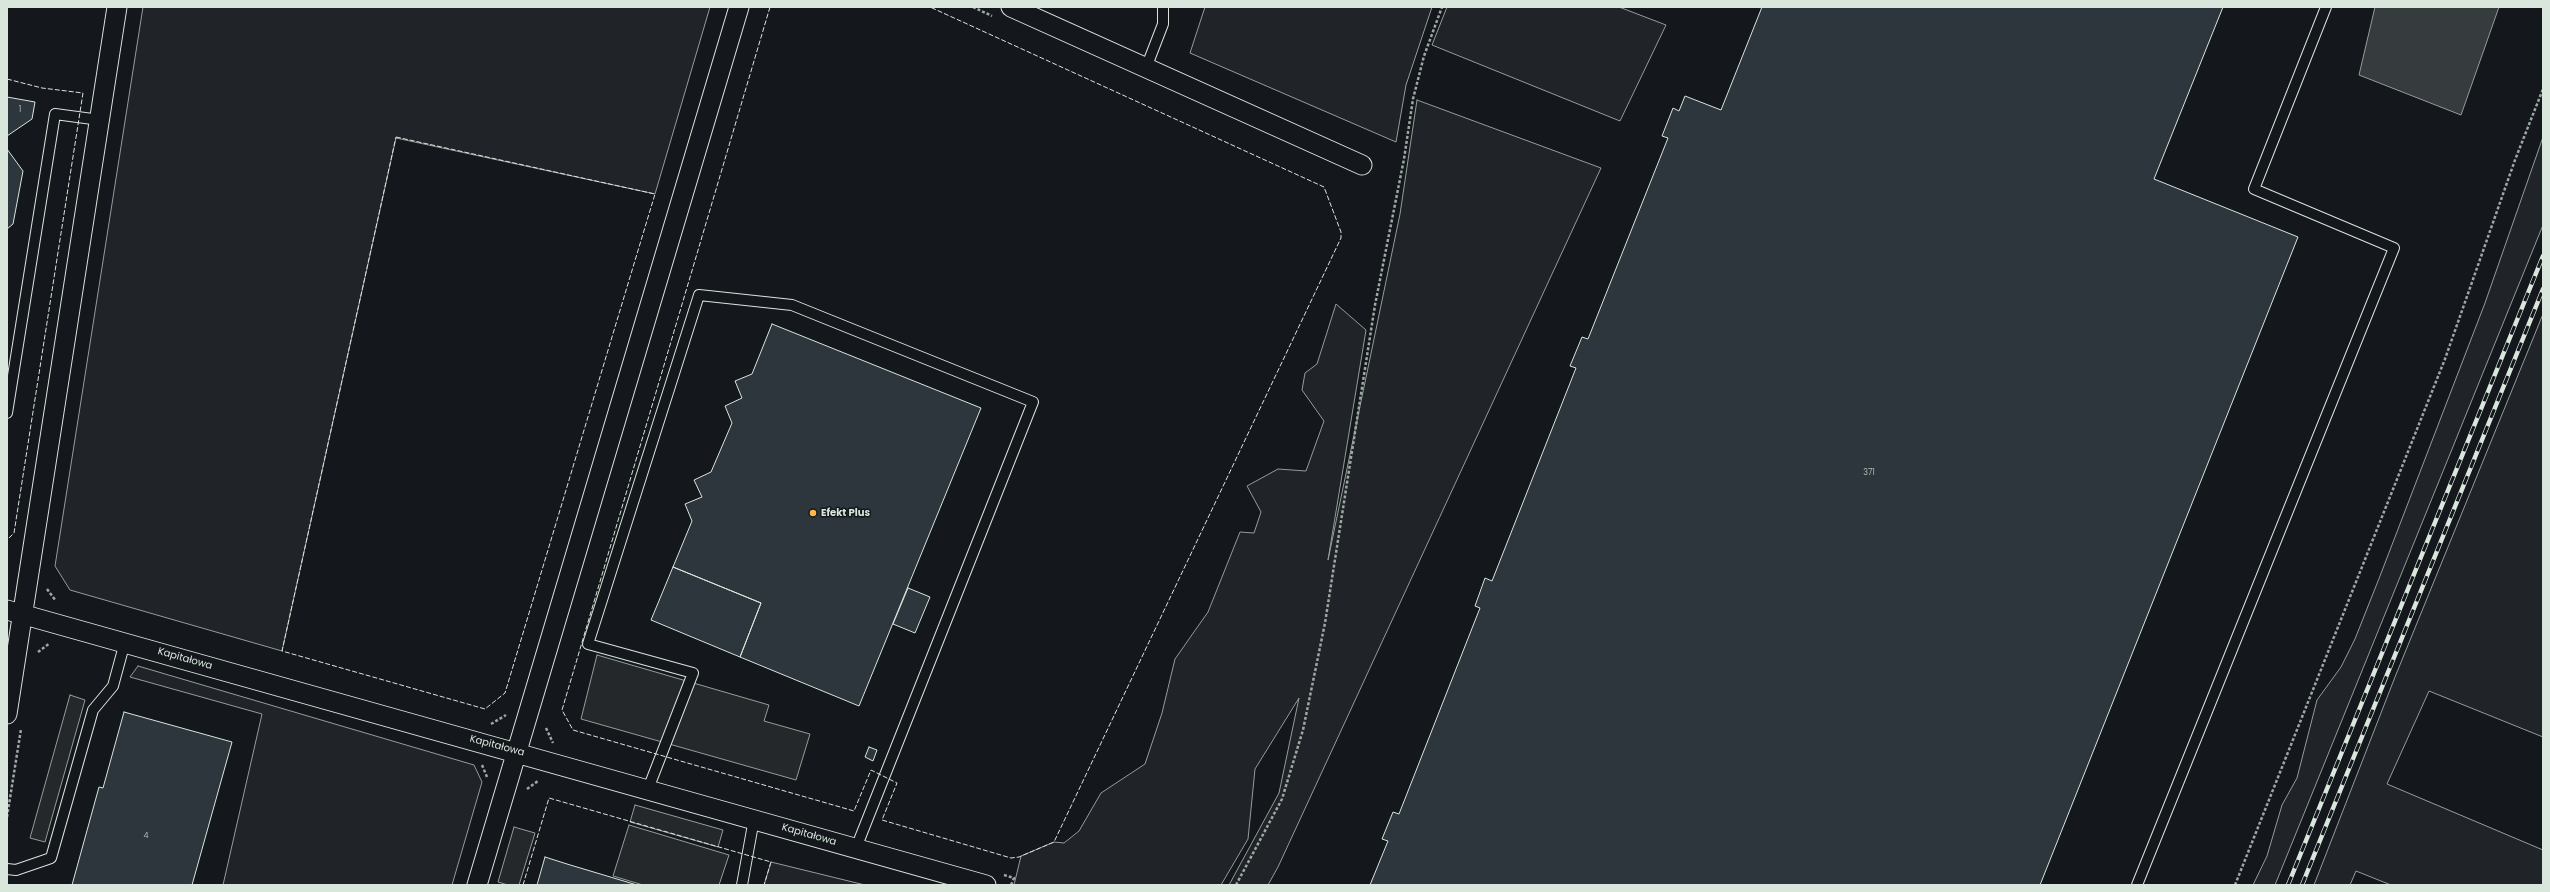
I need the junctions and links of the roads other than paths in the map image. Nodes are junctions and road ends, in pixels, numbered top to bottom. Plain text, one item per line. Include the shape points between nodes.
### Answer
1 (117, 7) edge
2 (739, 7) edge
3 (1163, 7) edge
4 (2326, 7) edge
5 (1015, 8) edge
6 (1146, 68) junction
7 (100, 120) junction
8 (1362, 165) dead end
9 (7, 413) edge
10 (15, 612) edge
11 (125, 642) junction
12 (7, 714) edge
13 (517, 752) junction
14 (648, 789) junction
15 (754, 819) junction
16 (856, 848) junction
17 (7, 869) edge
18 (477, 885) edge
19 (742, 885) edge
20 (986, 885) edge
21 (2137, 885) edge

1 - 7 street
2 - 13 street
3 - 6 lane via 1163,24
4 - 21 lane via 2254,189 2394,248
5 - 6 street
6 - 8 street
7 - 9 lane via 55,114
7 - 10 street
10 - 11 street, Kapitałowa
10 - 12 street
11 - 13 street, Kapitałowa
11 - 17 lane via 113,686 93,710 51,858 16,870
13 - 14 street, Kapitałowa
13 - 18 street
14 - 15 street, Kapitałowa
14 - 16 lane via 693,674 588,644 699,295 792,305 1033,402
15 - 16 street, Kapitałowa
15 - 19 lane
16 - 20 street, Kapitałowa

